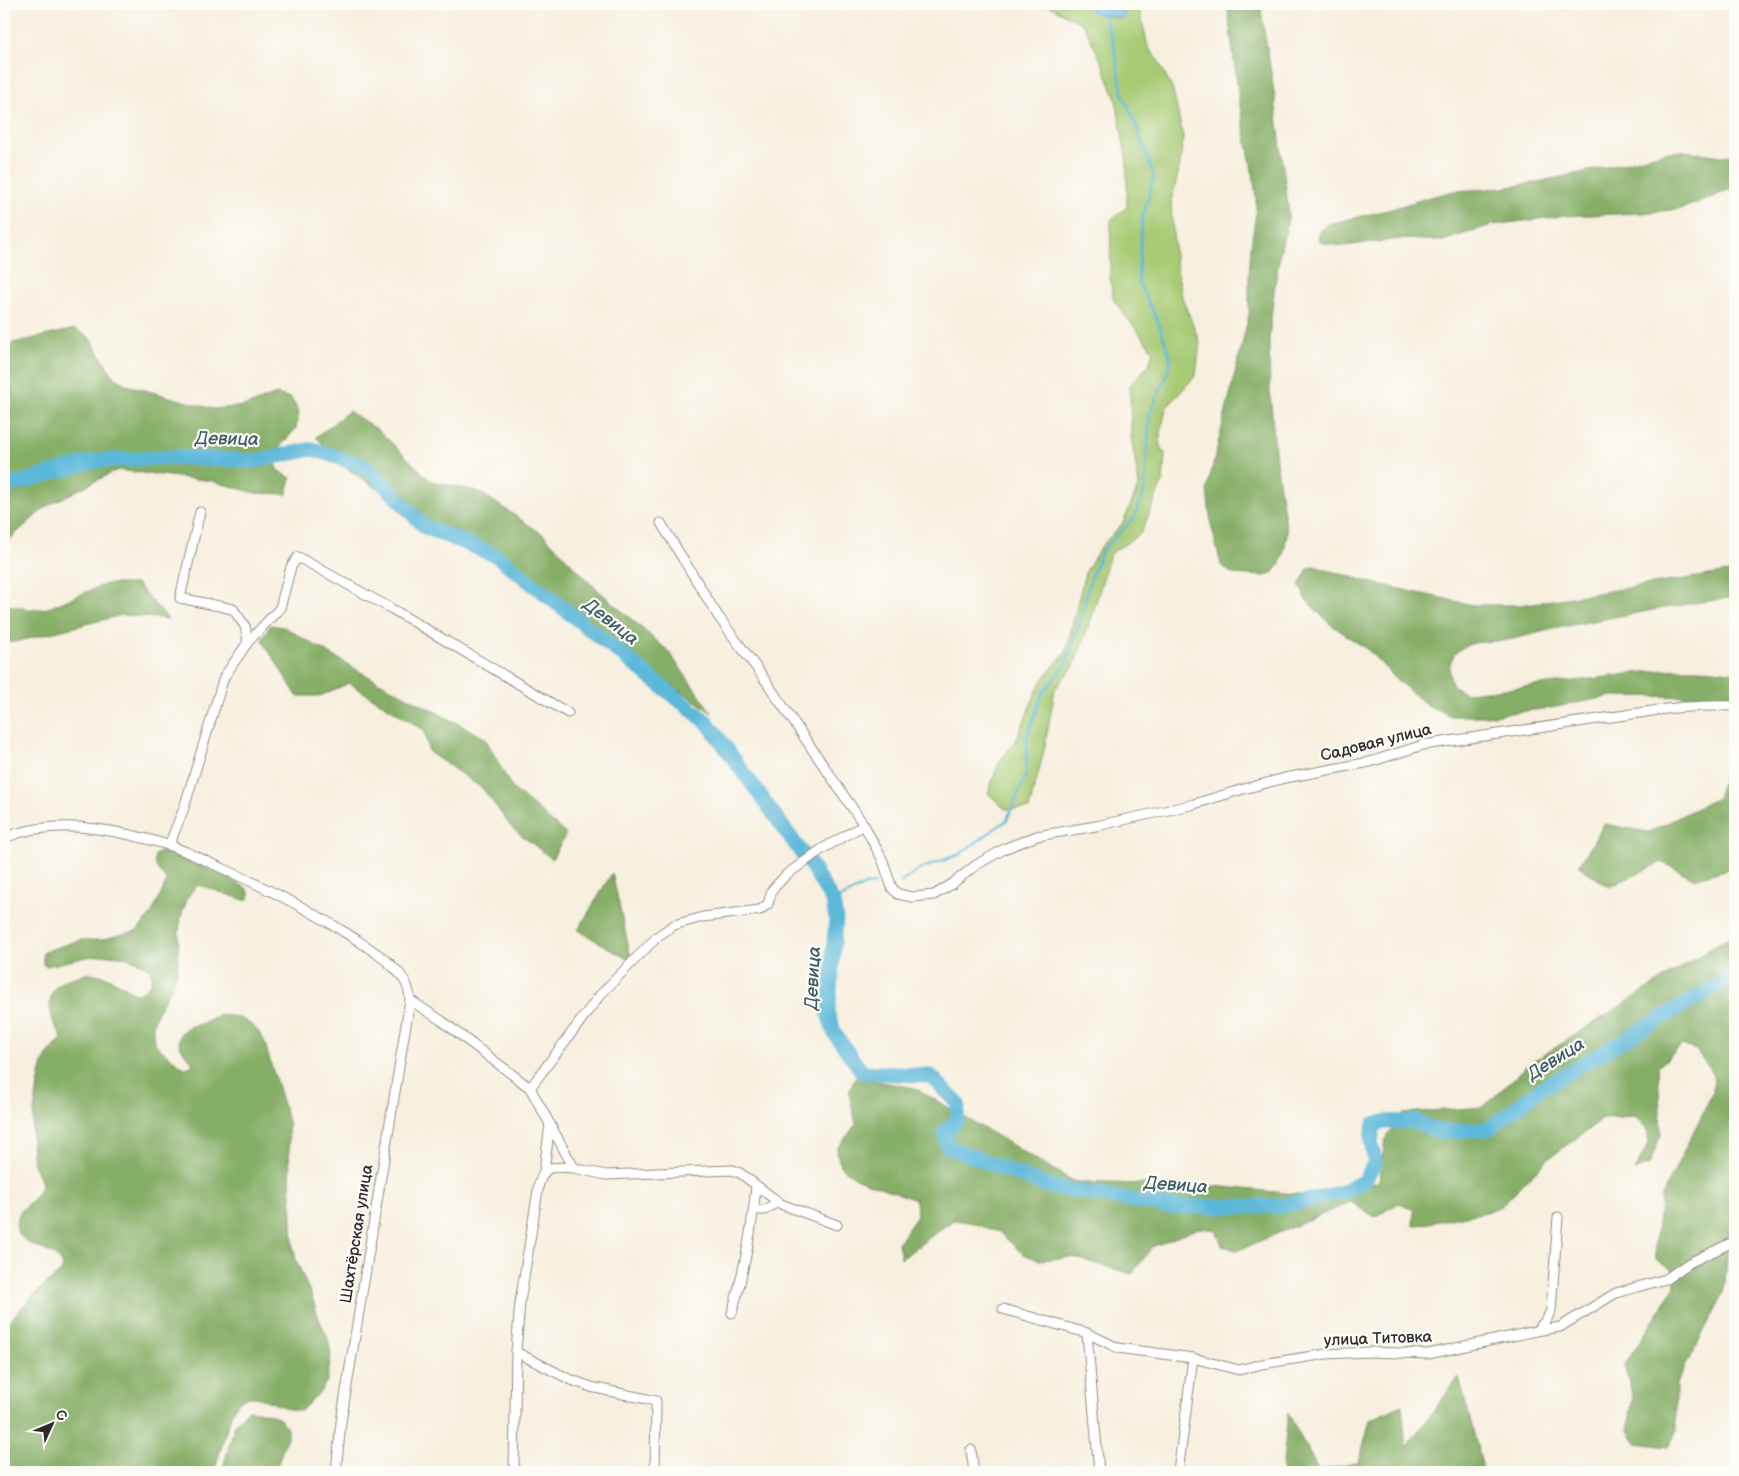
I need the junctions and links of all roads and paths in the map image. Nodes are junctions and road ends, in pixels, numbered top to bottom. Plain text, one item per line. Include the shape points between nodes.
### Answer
1 (200, 512) dead end
2 (661, 523) dead end
3 (248, 642) junction
4 (1735, 706) edge
5 (568, 713) dead end
6 (864, 825) junction
7 (4, 838) edge
8 (169, 845) junction
9 (410, 1000) junction
10 (530, 1088) junction
11 (550, 1123) junction
12 (574, 1168) junction
13 (544, 1171) junction
14 (756, 1186) junction
15 (777, 1202) junction
16 (754, 1210) junction
17 (1558, 1217) dead end
18 (837, 1224) dead end
19 (1735, 1240) edge
20 (1003, 1309) dead end
21 (732, 1313) dead end
22 (1536, 1331) junction
23 (1087, 1333) junction
24 (516, 1352) junction
25 (1192, 1358) junction
26 (971, 1450) dead end
27 (336, 1472) edge
28 (514, 1472) edge
29 (655, 1472) edge
30 (974, 1472) edge
31 (1099, 1472) edge
32 (1178, 1472) edge

1 - 3 street via 180,598 233,609 245,626
2 - 6 street, Садовая улица via 718,616 762,674
3 - 5 street via 280,608 291,567 298,556
3 - 8 street via 224,677 184,808
4 - 6 street, Садовая улица via 1672,707 1423,745 1370,762 1285,778 1191,805 1037,836 976,865 934,895 912,897 898,894 892,888 883,861
6 - 10 street via 822,848 786,875 772,890 768,904 760,910 703,917 674,925 658,936 600,995
7 - 8 street via 46,828 77,827
8 - 9 street via 271,890 334,925 398,972 407,985
9 - 10 street
9 - 27 street, Шахтёрская улица via 341,1422
10 - 11 street
11 - 12 street
11 - 13 street
12 - 13 street via 554,1167
12 - 14 street via 606,1175 732,1170
13 - 24 street via 539,1184 520,1302
14 - 15 street
14 - 16 street
15 - 16 street via 765,1210
15 - 18 street
16 - 21 street via 745,1270
17 - 22 street via 1550,1310
19 - 22 street, улица Титовка via 1689,1263 1666,1279 1616,1293 1560,1327
20 - 23 street, улица Титовка
22 - 25 street, улица Титовка via 1428,1354 1326,1354 1239,1370
23 - 25 street, улица Титовка via 1118,1348
23 - 31 street
24 - 28 street
24 - 29 street via 568,1380 656,1401
25 - 32 street
26 - 30 street

